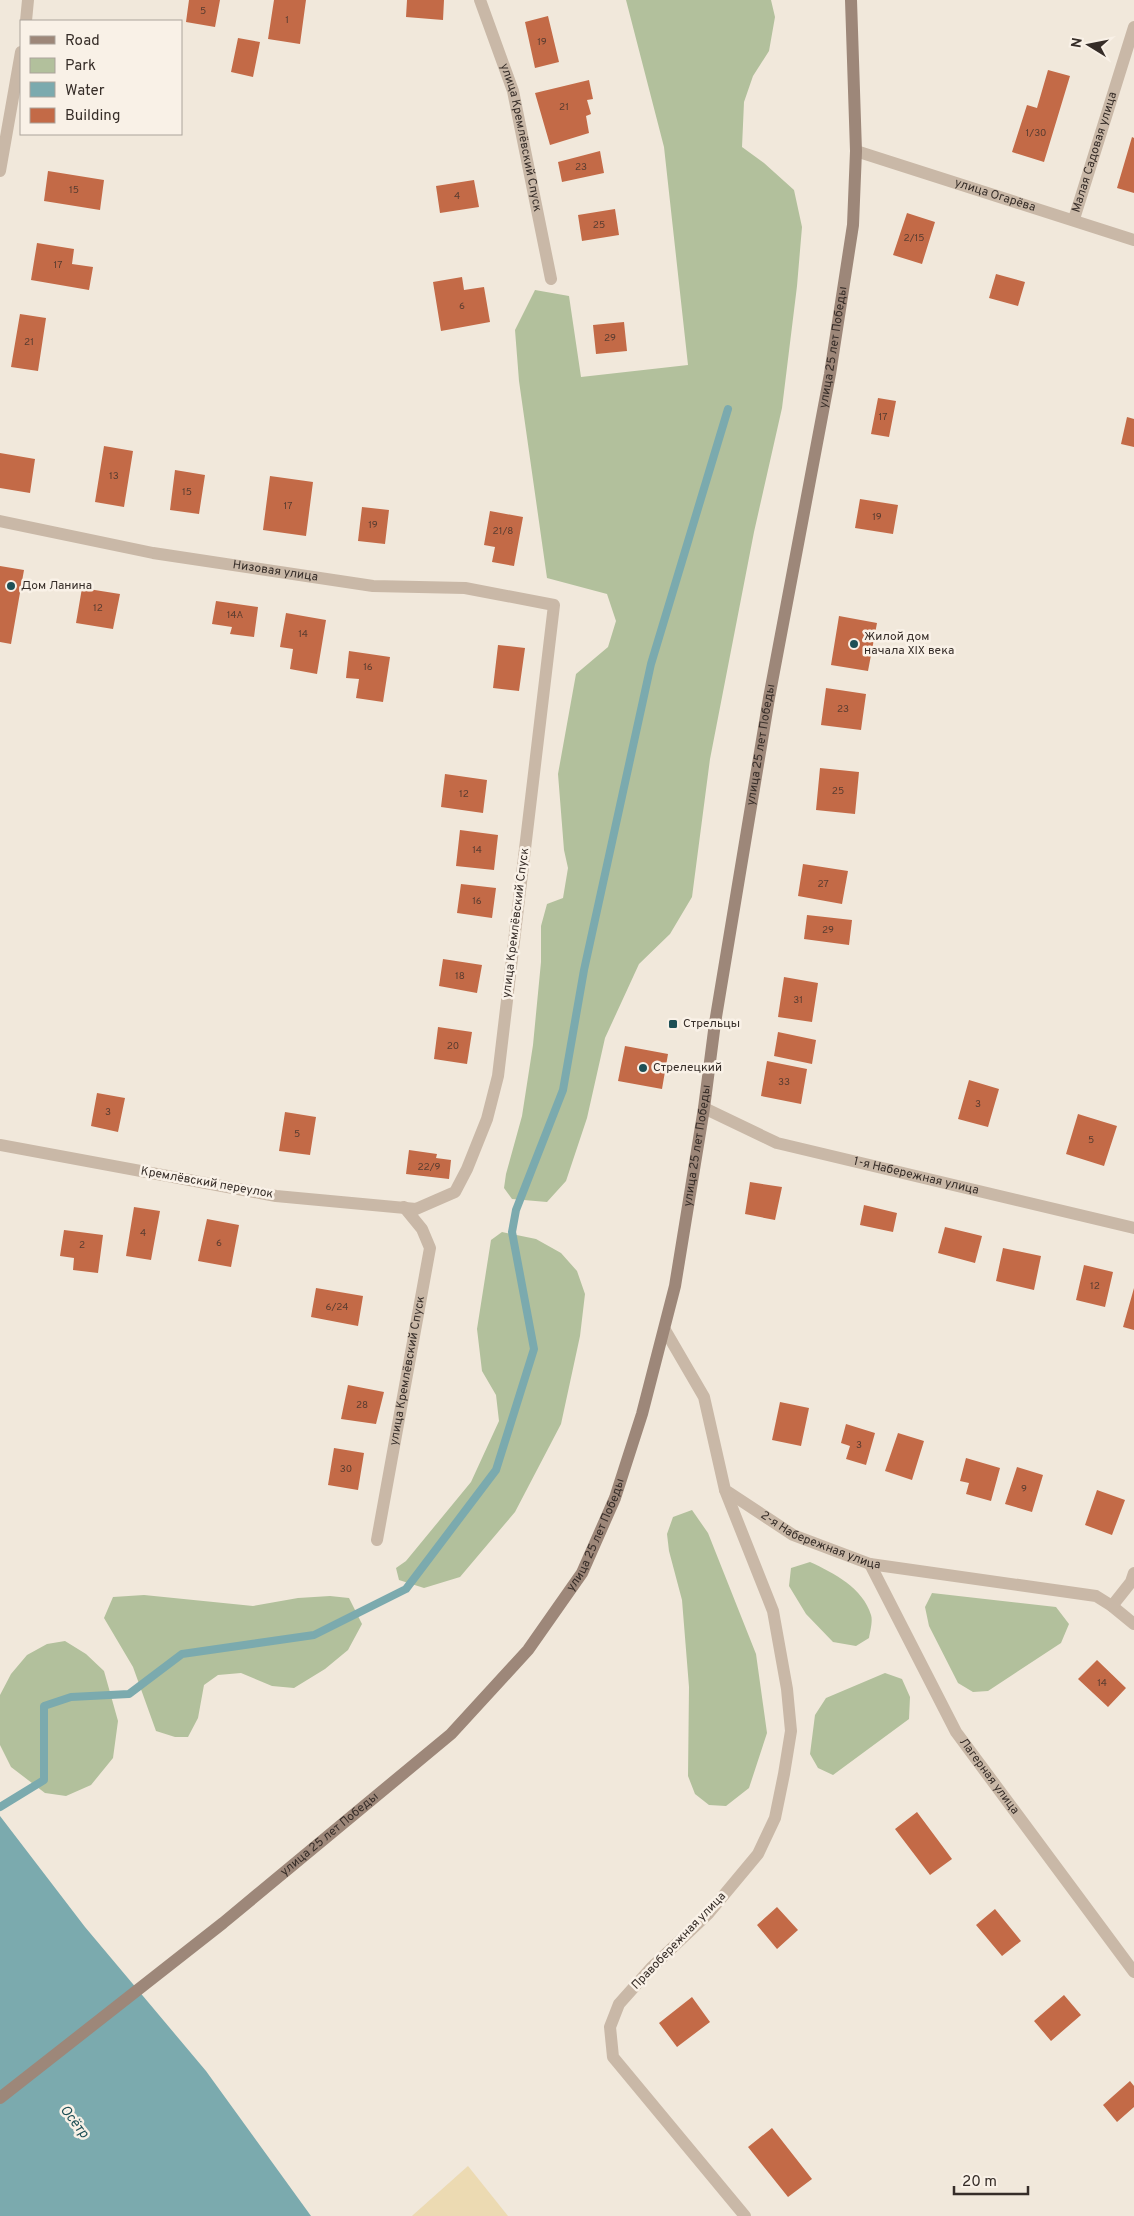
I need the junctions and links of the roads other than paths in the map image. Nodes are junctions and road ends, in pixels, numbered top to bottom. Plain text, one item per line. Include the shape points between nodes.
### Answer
1 (28, 0) edge
2 (480, 0) edge
3 (851, 0) edge
4 (26, 20) edge
5 (1134, 27) edge
6 (20, 58) edge
7 (856, 151) junction
8 (0, 172) edge
9 (1074, 219) junction
10 (1134, 240) edge
11 (552, 279) dead end
12 (0, 521) edge
13 (554, 605) joint
14 (704, 1108) junction
15 (0, 1144) edge
16 (410, 1208) junction
17 (1134, 1228) edge
18 (665, 1330) junction
19 (724, 1490) junction
20 (376, 1540) dead end
21 (870, 1564) junction
22 (1134, 1573) edge
23 (1112, 1606) junction
24 (1134, 1624) edge
25 (1134, 1972) edge
26 (0, 2098) edge
27 (745, 2216) edge

1 - 4 street
2 - 11 street, улица Кремлёвский Спуск via 513,91
3 - 7 main road, улица 25 лет Победы
5 - 9 street, Малая Садовая улица
6 - 8 street
7 - 9 street, улица Огарёва
7 - 14 main road, улица 25 лет Победы via 853,225 831,364 769,698
9 - 10 street, улица Огарёва
12 - 13 street, Низовая улица via 172,556 373,586 465,588
13 - 16 street, улица Кремлёвский Спуск via 498,1076 487,1119 455,1192
14 - 17 street, 1-я Набережная улица via 777,1143
14 - 18 main road, улица 25 лет Победы via 680,1262
15 - 16 street, Кремлёвский переулок via 276,1196
16 - 20 street, улица Кремлёвский Спуск via 430,1248
18 - 19 street via 704,1397
18 - 26 main road, улица 25 лет Победы via 615,1498 582,1573 528,1650 451,1734 223,1923
19 - 21 street, 2-я Набережная улица via 793,1535
19 - 27 street, Правобережная улица via 773,1611 787,1689 791,1731 775,1818 758,1854 708,1914 652,1967 619,2004 610,2027 613,2057
21 - 23 street, 2-я Набережная улица via 1096,1596
21 - 25 street, Лагерная улица via 956,1732
22 - 23 street
23 - 24 street

